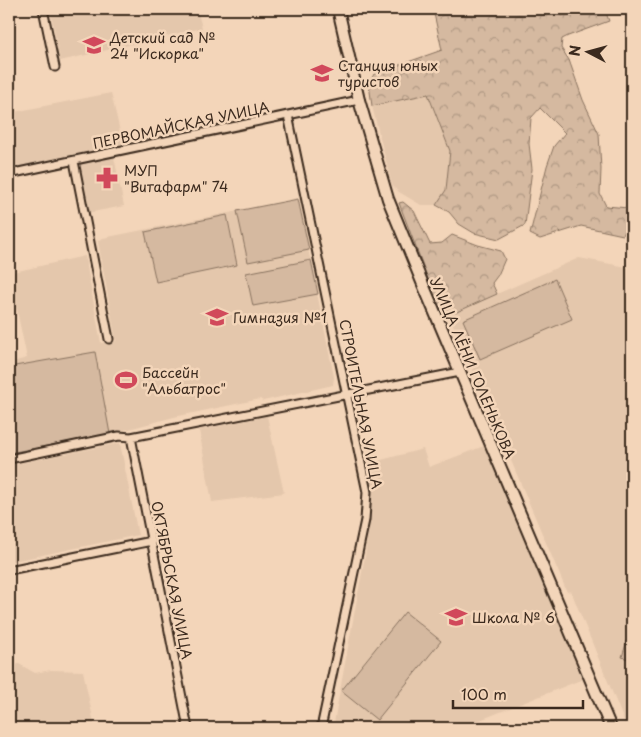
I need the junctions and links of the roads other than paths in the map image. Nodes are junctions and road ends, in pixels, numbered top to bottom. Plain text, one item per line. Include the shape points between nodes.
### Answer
1 (43, 9) edge
2 (338, 9) edge
3 (56, 67) dead end
4 (359, 100) junction
5 (288, 115) junction
6 (74, 161) junction
7 (9, 174) edge
8 (109, 339) dead end
9 (460, 372) junction
10 (346, 394) junction
11 (131, 437) junction
12 (9, 459) edge
13 (152, 541) junction
14 (9, 570) edge
15 (188, 728) edge
16 (321, 728) edge
17 (611, 728) edge

1 - 3 street
2 - 4 street, УЛИЦА ЛЁНИ ГОЛЕНЬКОВА
4 - 5 street, ПЕРВОМАЙСКАЯ УЛИЦА
4 - 9 street, УЛИЦА ЛЁНИ ГОЛЕНЬКОВА via 388,199
5 - 6 street, ПЕРВОМАЙСКАЯ УЛИЦА
5 - 10 street, СТРОИТЕЛЬНАЯ УЛИЦА
6 - 7 street, ПЕРВОМАЙСКАЯ УЛИЦА
6 - 8 street
9 - 10 street
9 - 17 street, УЛИЦА ЛЁНИ ГОЛЕНЬКОВА
10 - 11 street
10 - 16 street, СТРОИТЕЛЬНАЯ УЛИЦА via 367,492 365,520
11 - 12 street via 119,436
11 - 13 street, ОКТЯБРЬСКАЯ УЛИЦА
13 - 14 street
13 - 15 street, ОКТЯБРЬСКАЯ УЛИЦА

